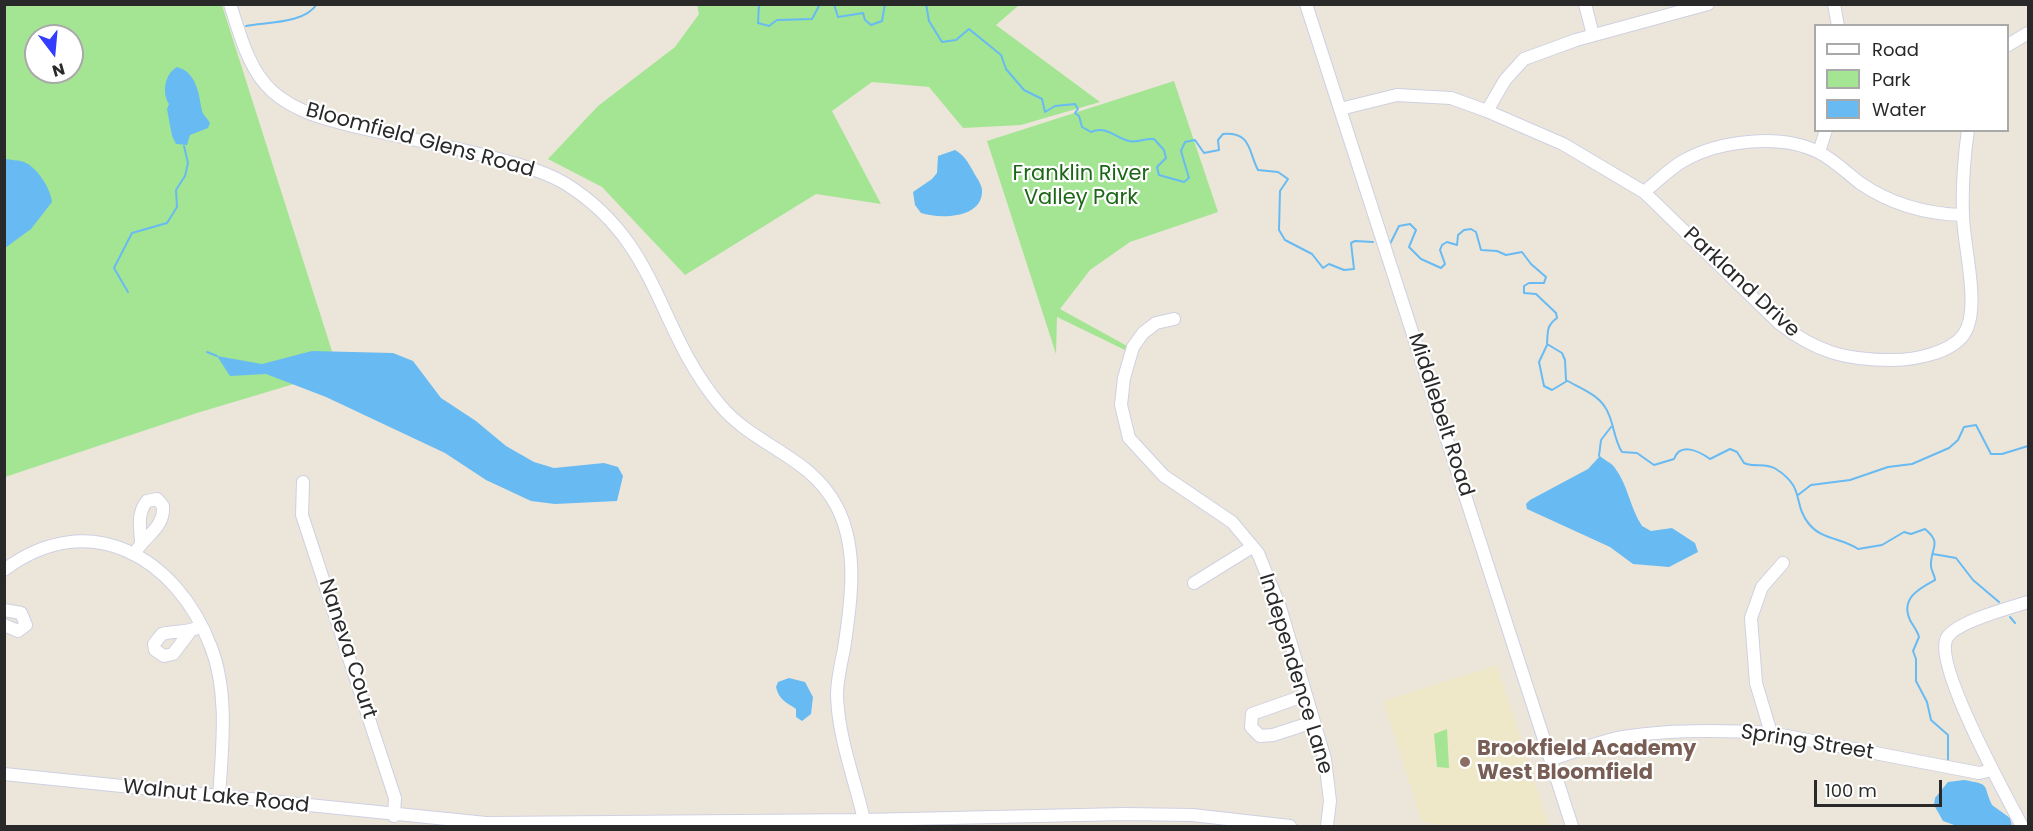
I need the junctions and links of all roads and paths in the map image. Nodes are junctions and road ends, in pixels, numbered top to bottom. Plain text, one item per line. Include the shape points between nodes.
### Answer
1 (230, 4) edge
2 (1306, 4) edge
3 (1585, 4) edge
4 (1708, 4) edge
5 (1834, 4) edge
6 (1838, 24) edge
7 (2028, 33) edge
8 (1593, 35) junction
9 (2009, 44) edge
10 (1340, 109) junction
11 (1487, 111) junction
12 (1825, 132) edge
13 (1968, 132) edge
14 (1819, 152) junction
15 (1644, 192) junction
16 (1963, 215) junction
17 (1174, 319) dead end
18 (303, 482) dead end
19 (1252, 547) junction
20 (1783, 563) dead end
21 (4, 570) edge
22 (1194, 584) dead end
23 (2028, 602) edge
24 (4, 610) edge
25 (4, 625) edge
26 (201, 626) junction
27 (189, 633) dead end
28 (1305, 695) junction
29 (1313, 722) junction
30 (1771, 733) junction
31 (1552, 759) junction
32 (1992, 770) junction
33 (4, 774) edge
34 (219, 797) junction
35 (394, 816) junction
36 (864, 820) junction
37 (733, 824) edge
38 (1254, 824) edge
39 (521, 826) edge
40 (1290, 826) edge
41 (1327, 826) edge
42 (1572, 826) edge
43 (2022, 826) edge

1 - 36 street, Bloomfield Glens Road via 256,71 287,102 326,119 522,166 562,182 598,207 636,251 708,390 735,422 792,456 827,491 842,519 850,552 849,608 837,693 839,721
2 - 10 street, Middlebelt Road
3 - 8 street
4 - 8 street
5 - 6 street
7 - 9 street
8 - 11 street via 1524,59 1505,80
10 - 11 street, Parkland Drive via 1379,98 1414,94 1450,98
10 - 31 street, Middlebelt Road
11 - 15 street, Parkland Drive via 1563,144
12 - 14 street
13 - 16 street, Parkland Drive
14 - 15 street via 1778,142 1734,143 1682,162
14 - 16 street via 1864,185 1905,208
15 - 16 street, Parkland Drive via 1798,338 1841,356 1872,360 1902,360 1937,352 1963,336 1971,319
17 - 19 street, Independence Lane via 1156,323 1133,347 1121,405 1129,438 1164,476 1233,522
18 - 35 street, Naneva Court via 302,515 395,798
19 - 22 street
19 - 28 street, Independence Lane via 1280,607
20 - 30 street via 1762,587 1751,618 1756,683
21 - 26 street via 29,553 67,541 138,548 185,599
23 - 32 street via 1955,628 1946,639 1946,654 1964,710
24 - 25 street via 21,613 26,625 18,631
26 - 27 street
26 - 34 street via 212,648 219,682
28 - 29 street, Independence Lane
28 - 29 street via 1252,714 1251,727 1260,736 1273,735
29 - 41 street, Independence Lane via 1325,759 1330,801
30 - 31 street, Spring Street via 1687,731 1622,737
30 - 32 street, Spring Street via 1979,773
31 - 42 street, Middlebelt Road
32 - 43 street
33 - 34 street, Walnut Lake Road
34 - 35 street, Walnut Lake Road
35 - 39 street, Walnut Lake Road
36 - 37 street, Walnut Lake Road
36 - 38 street, Walnut Lake Road via 1124,814 1192,815
37 - 39 street, Walnut Lake Road
38 - 40 street, Walnut Lake Road

